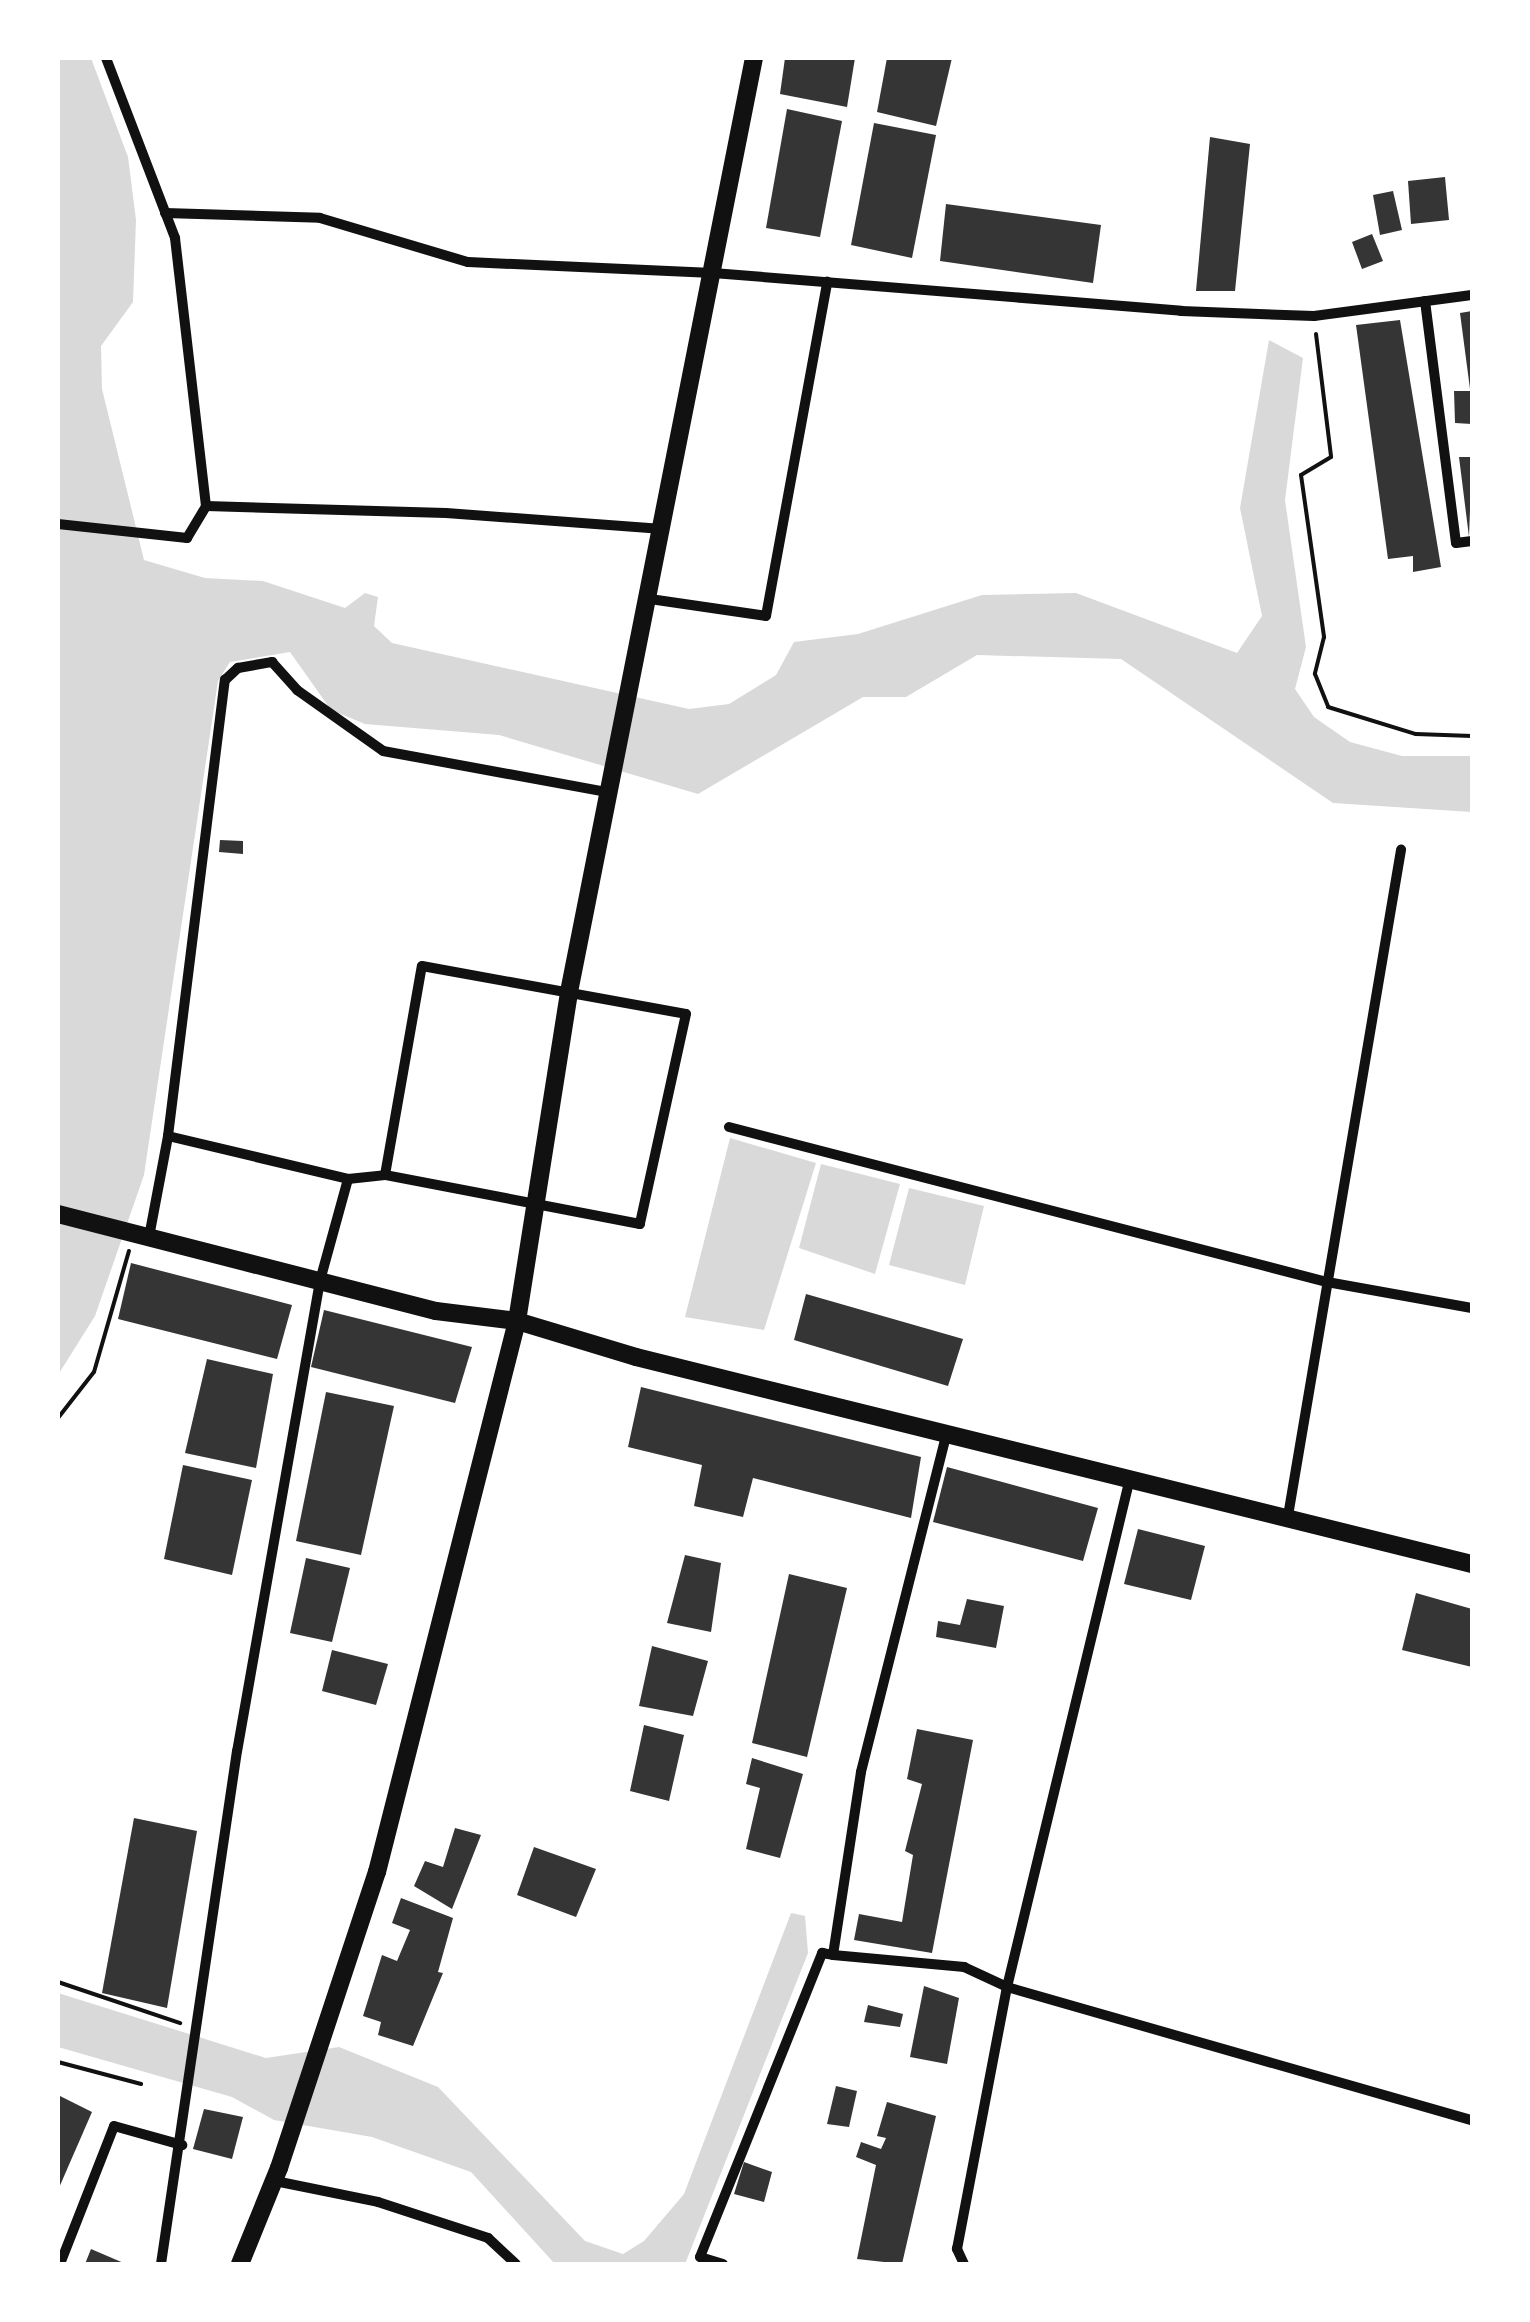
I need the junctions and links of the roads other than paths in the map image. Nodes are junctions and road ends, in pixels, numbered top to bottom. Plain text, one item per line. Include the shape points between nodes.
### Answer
1 (106, 58) edge
2 (754, 58) edge
3 (164, 213) junction
4 (713, 273) junction
5 (827, 282) junction
6 (1472, 295) edge
7 (1425, 301) junction
8 (206, 506) junction
9 (58, 524) edge
10 (663, 529) junction
11 (1472, 542) edge
12 (650, 599) junction
13 (607, 792) junction
14 (1400, 850) dead end
15 (569, 992) junction
16 (729, 1127) dead end
17 (168, 1136) junction
18 (385, 1175) junction
19 (348, 1179) junction
20 (533, 1201) junction
21 (58, 1214) edge
22 (142, 1236) junction
23 (320, 1281) junction
24 (1328, 1282) junction
25 (1472, 1308) edge
26 (517, 1322) junction
27 (947, 1431) junction
28 (1130, 1478) junction
29 (1288, 1516) junction
30 (1472, 1564) edge
31 (833, 1955) junction
32 (1007, 1987) junction
33 (1472, 2120) edge
34 (182, 2144) junction
35 (277, 2174) junction
36 (60, 2264) edge
37 (161, 2264) edge
38 (240, 2264) edge
39 (516, 2264) edge
40 (724, 2264) edge
41 (964, 2264) edge

1 - 3 street
2 - 4 street
3 - 4 street via 320,218 468,262
3 - 8 street via 175,238
4 - 5 street
4 - 10 street
5 - 7 street via 1314,316
5 - 12 street via 766,616
6 - 7 street
7 - 11 street via 1456,543
8 - 9 street via 187,538
8 - 10 street via 446,512
10 - 12 street
12 - 13 street
13 - 15 street
13 - 17 street via 384,751 297,690 272,662 238,668 226,680
14 - 24 street
15 - 18 street via 422,966
15 - 20 street
15 - 20 street via 686,1014 640,1224
16 - 24 street
17 - 19 street
17 - 22 street
18 - 19 street
18 - 20 street
19 - 23 street
20 - 26 street
21 - 22 street
22 - 23 street
23 - 26 street via 436,1311
23 - 34 street via 237,1750
24 - 25 street
24 - 29 street
26 - 27 street
26 - 35 street via 377,1872
27 - 28 street
27 - 31 street via 861,1772
28 - 29 street
28 - 32 street
29 - 30 street
31 - 32 street via 964,1967
31 - 40 street via 822,1953 700,2258
32 - 33 street
32 - 41 street via 956,2249
34 - 36 street via 114,2126
34 - 37 street
35 - 38 street
35 - 39 street via 488,2238

